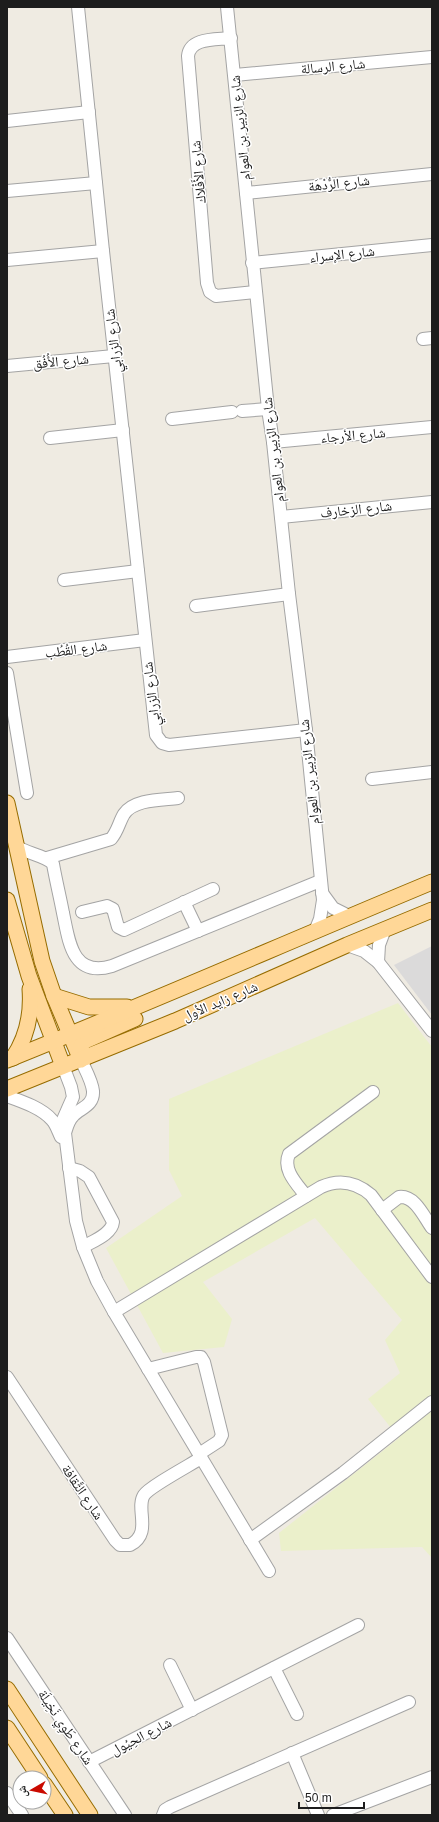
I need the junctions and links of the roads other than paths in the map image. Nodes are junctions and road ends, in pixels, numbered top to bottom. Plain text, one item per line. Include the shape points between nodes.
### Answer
1 (78, 7) edge
2 (227, 7) edge
3 (231, 38) junction
4 (432, 57) edge
5 (235, 75) junction
6 (89, 112) junction
7 (7, 121) edge
8 (432, 174) edge
9 (96, 182) junction
10 (7, 191) edge
11 (246, 193) junction
12 (432, 245) edge
13 (102, 252) junction
14 (7, 260) edge
15 (252, 263) junction
16 (255, 292) junction
17 (114, 356) junction
18 (7, 366) edge
19 (268, 409) junction
20 (172, 419) dead end
21 (432, 427) edge
22 (123, 430) junction
23 (50, 438) dead end
24 (273, 442) junction
25 (432, 502) edge
26 (281, 517) junction
27 (138, 571) junction
28 (64, 580) dead end
29 (289, 594) junction
30 (196, 606) dead end
31 (145, 640) junction
32 (7, 657) edge
33 (7, 673) edge
34 (306, 730) junction
35 (432, 772) edge
36 (372, 779) dead end
37 (27, 793) dead end
38 (178, 798) dead end
39 (7, 803) edge
40 (17, 847) junction
41 (44, 858) junction
42 (24, 880) junction
43 (432, 882) edge
44 (321, 887) junction
45 (213, 889) dead end
46 (7, 900) edge
47 (184, 902) junction
48 (432, 910) edge
49 (82, 912) dead end
50 (349, 916) junction
51 (385, 929) junction
52 (198, 931) junction
53 (315, 931) junction
54 (347, 945) junction
55 (378, 962) junction
56 (225, 971) junction
57 (29, 976) junction
58 (54, 996) junction
59 (140, 1006) junction
60 (432, 1031) edge
61 (70, 1034) junction
62 (59, 1055) junction
63 (10, 1059) edge
64 (83, 1059) junction
65 (7, 1078) edge
66 (7, 1089) edge
67 (373, 1092) dead end
68 (7, 1096) edge
69 (61, 1137) junction
70 (69, 1168) junction
71 (306, 1196) junction
72 (382, 1210) junction
73 (432, 1228) edge
74 (84, 1247) junction
75 (432, 1277) edge
76 (114, 1312) junction
77 (148, 1369) junction
78 (7, 1377) edge
79 (12, 1396) edge
80 (432, 1402) edge
81 (200, 1456) junction
82 (250, 1540) junction
83 (269, 1571) dead end
84 (358, 1625) dead end
85 (7, 1638) edge
86 (170, 1665) dead end
87 (274, 1668) junction
88 (7, 1689) edge
89 (409, 1702) dead end
90 (192, 1710) junction
91 (296, 1714) dead end
92 (7, 1728) edge
93 (292, 1753) junction
94 (89, 1762) junction
95 (35, 1770) edge
96 (432, 1777) edge
97 (7, 1793) edge
98 (52, 1796) edge
99 (22, 1815) edge
100 (65, 1815) edge
101 (90, 1815) edge
102 (126, 1815) edge
103 (163, 1815) edge
104 (318, 1815) edge
105 (333, 1815) edge

1 - 6 street, شارع الزرابي
2 - 3 street, شارع الزبير بن العوام
3 - 5 street, شارع الزبير بن العوام
3 - 16 street, شارع الأَفْلاك via 195,43 188,56 207,283 210,292 216,296
4 - 5 street, شارع الرسالة
5 - 11 street, شارع الزبير بن العوام
6 - 7 street
6 - 9 street, شارع الزرابي
8 - 11 street, شارع الرُّدْهَة
9 - 10 street
9 - 13 street, شارع الزرابي
11 - 15 street, شارع الزبير بن العوام
12 - 15 street, شارع الإسراء
13 - 14 street
13 - 17 street, شارع الزرابي
15 - 16 street, شارع الزبير بن العوام
16 - 19 street, شارع الزبير بن العوام
17 - 18 street, شارع الأُفُق
17 - 22 street, شارع الزرابي
19 - 20 street
19 - 24 street, شارع الزبير بن العوام
21 - 24 street, شارع الأرجاء
22 - 23 street
22 - 27 street, شارع الزرابي
24 - 26 street, شارع الزبير بن العوام
25 - 26 street, شارع الزخارف
26 - 29 street, شارع الزبير بن العوام
27 - 28 street
27 - 31 street, شارع الزرابي
29 - 30 street
29 - 34 street, شارع الزبير بن العوام
31 - 32 street, شارع القُطُب
31 - 34 street, شارع الزرابي via 155,732 162,744
33 - 37 street
34 - 44 street, شارع الزبير بن العوام
35 - 36 street
38 - 41 street via 134,806 125,813 111,839
39 - 40 main road
40 - 41 street
40 - 42 main road
41 - 42 street via 28,870
41 - 52 street via 53,864 71,949 81,962 88,966 112,966
42 - 58 main road via 42,961
43 - 50 main road, شارع زايد الأول
44 - 50 street via 333,908
44 - 52 street
44 - 53 street, شارع الزبير بن العوام via 322,913
45 - 47 street
46 - 57 main road
47 - 49 street via 124,930 118,927 113,909 107,906
47 - 52 street
48 - 51 main road, شارع زايد الأول
50 - 53 main road, شارع زايد الأول
51 - 54 main road, شارع زايد الأول
51 - 55 street via 379,945
53 - 56 main road, شارع زايد الأول
54 - 55 street via 364,951
54 - 64 main road, شارع زايد الأول
55 - 60 street
56 - 59 main road, شارع زايد الأول
56 - 64 main road via 203,990 83,1042 80,1050
57 - 62 main road
57 - 63 main road via 27,1027 24,1040
58 - 59 main road via 89,1007
58 - 61 main road
59 - 61 main road, شارع زايد الأول
61 - 62 main road via 66,1049
61 - 64 main road
62 - 63 main road, شارع زايد الأول
62 - 64 main road, شارع زايد الأول
62 - 65 main road
62 - 66 main road, شارع زايد الأول
62 - 69 street via 73,1097 62,1124
64 - 70 street via 93,1095 90,1103 67,1124 65,1133
67 - 71 street via 289,1154 286,1162 288,1171
68 - 69 street via 48,1116 53,1120
69 - 70 street
70 - 74 street via 76,1221
70 - 74 street via 89,1177 113,1222 108,1232
71 - 72 street via 332,1182 343,1182 364,1188
71 - 76 street
72 - 73 street via 399,1197 408,1198 413,1201
72 - 75 street
74 - 76 street via 97,1281
76 - 77 street
77 - 81 street
77 - 81 street via 196,1357 201,1357 204,1362 222,1436
78 - 79 street, شارع الثَّقافة
79 - 81 street, شارع الثَّقافة via 120,1545 130,1545 138,1538 143,1521 142,1499 148,1490
80 - 82 street via 344,1472
81 - 82 street
82 - 83 street
84 - 87 street, شارع الحِيُول
85 - 94 street, شارع طَوِي نَخِيلَة
86 - 90 street
87 - 90 street, شارع الحِيُول
87 - 91 street
88 - 101 main road
89 - 93 street
90 - 94 street, شارع الحِيُول
92 - 95 main road
93 - 103 street via 170,1807
93 - 104 street
94 - 102 street, شارع طَوِي نَخِيلَة
96 - 105 street
97 - 99 street
98 - 100 main road

